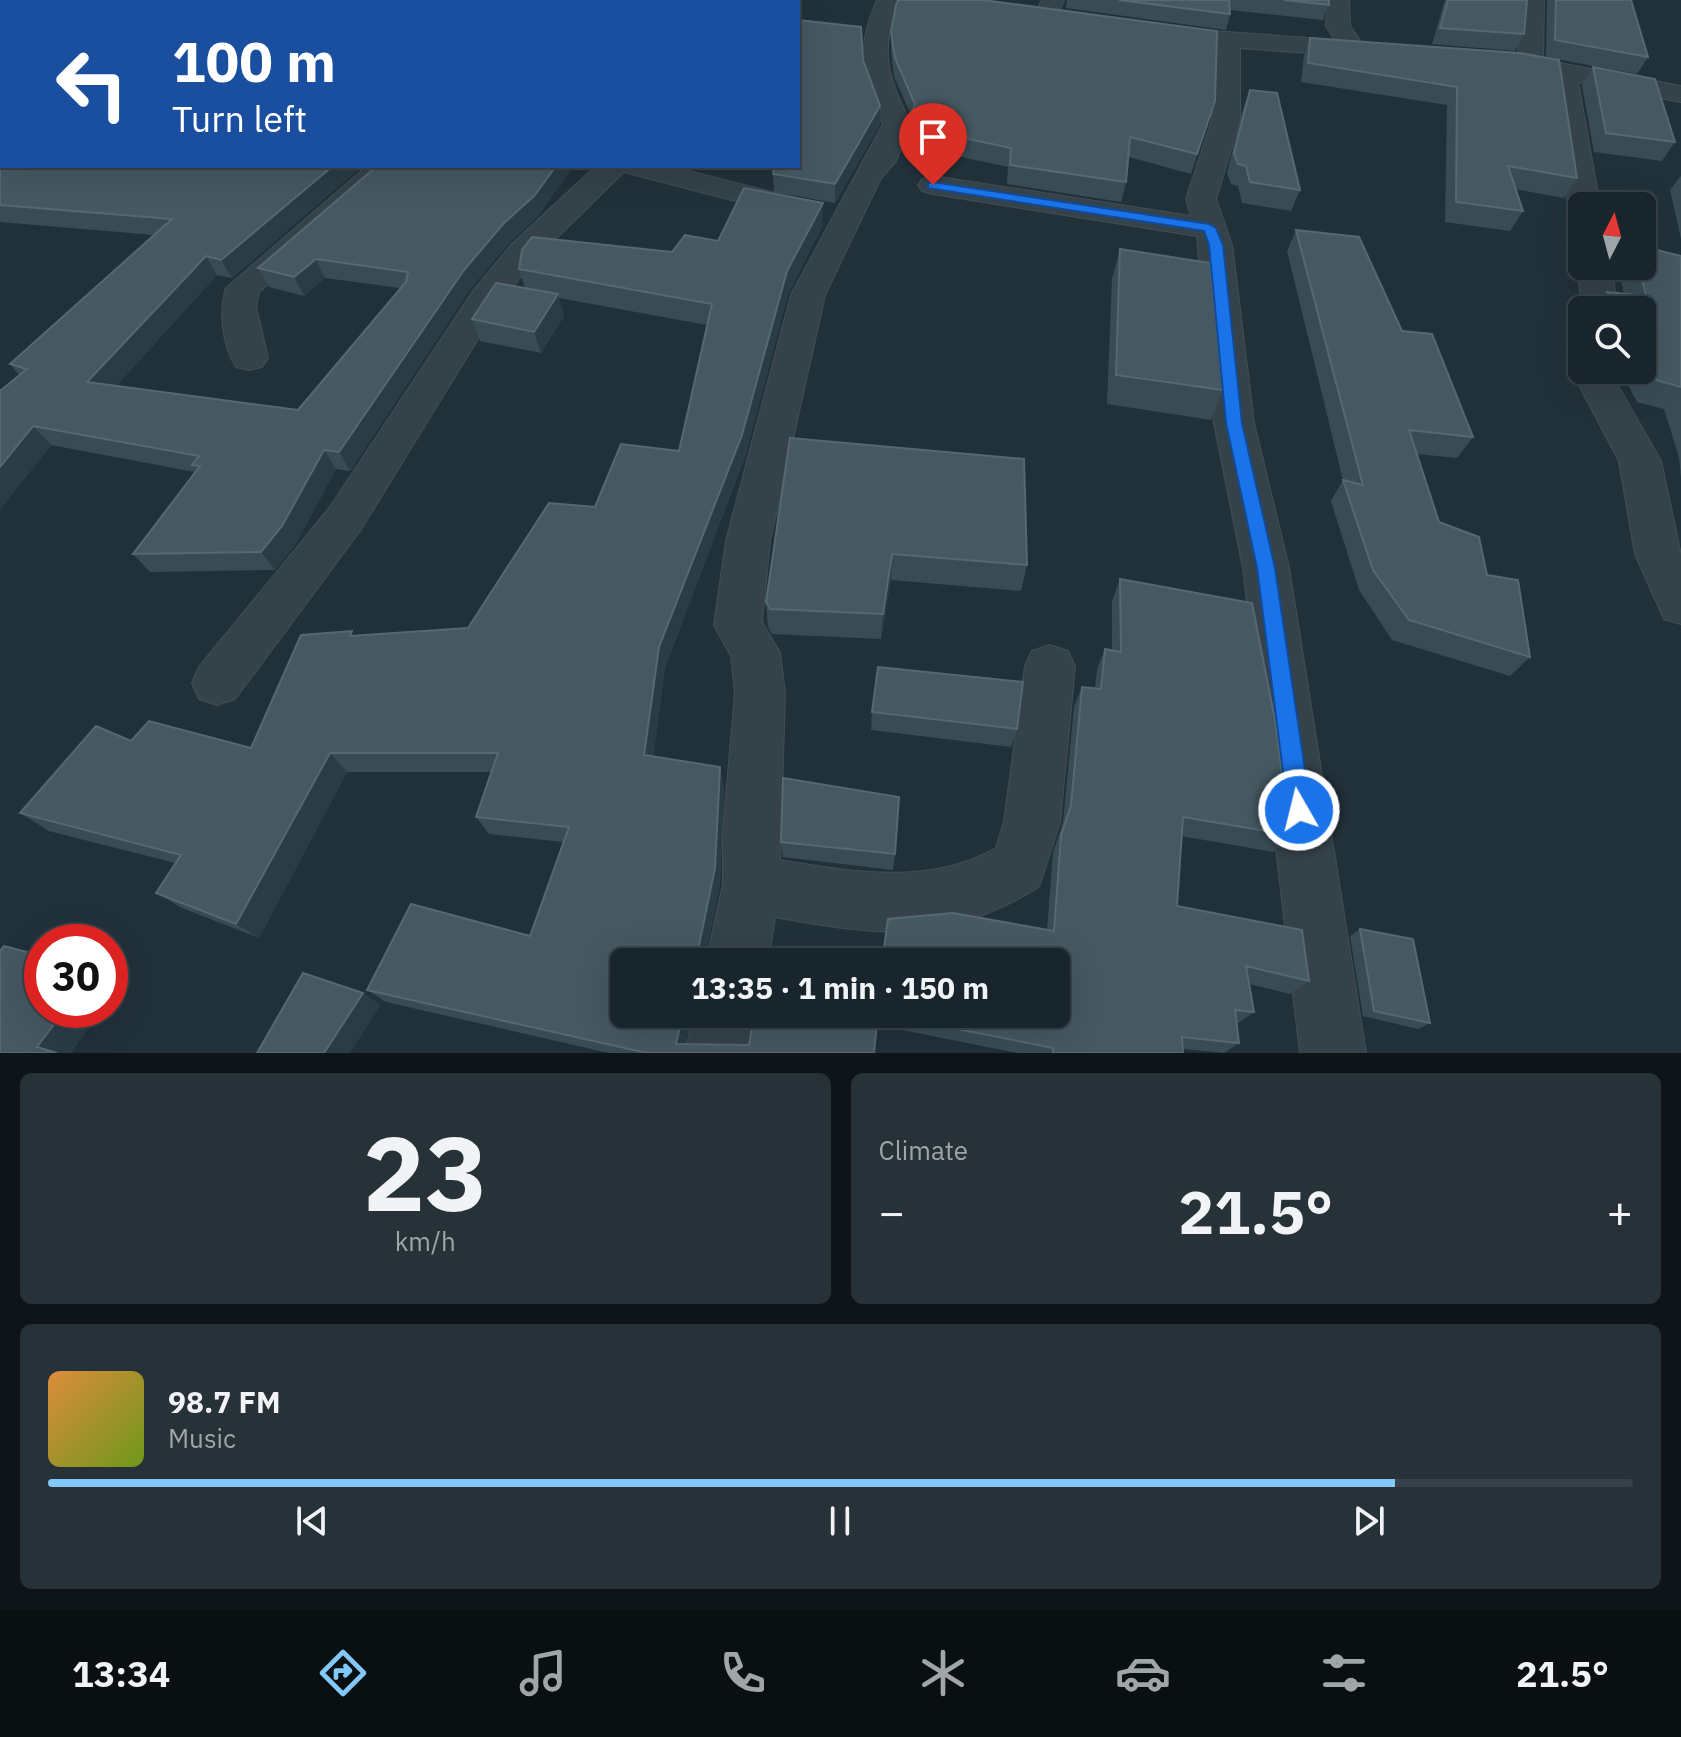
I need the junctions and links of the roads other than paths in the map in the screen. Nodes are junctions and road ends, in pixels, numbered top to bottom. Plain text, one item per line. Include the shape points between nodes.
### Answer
1 (888, 0) edge
2 (1338, 0) edge
3 (1533, 0) edge
4 (1050, 8) edge
5 (1016, 12) edge
6 (1076, 20) edge
7 (1182, 34) edge
8 (1228, 40) junction
9 (1353, 49) junction
10 (1397, 51) edge
11 (1484, 57) edge
12 (1530, 64) junction
13 (1563, 70) junction
14 (1681, 94) edge
15 (383, 168) edge
16 (611, 168) edge
17 (641, 168) edge
18 (933, 185) dead end
19 (1582, 192) edge
20 (847, 217) junction
21 (1209, 228) junction
22 (249, 358) dead end
23 (1598, 384) edge
24 (1681, 605) edge
25 (1050, 666) dead end
26 (217, 683) dead end
27 (752, 884) junction
28 (740, 948) edge
29 (723, 1028) edge
30 (718, 1053) edge
31 (1333, 1053) edge

1 - 20 street via 873,35 873,53 877,80 897,124
2 - 9 street via 1338,26
3 - 12 street
4 - 5 street
4 - 6 street
7 - 8 street
8 - 9 street
8 - 21 street via 1226,120 1201,199
9 - 10 street
11 - 12 street
12 - 13 street
13 - 14 street
13 - 19 street
15 - 22 street via 243,288 238,307
16 - 26 street via 524,251 485,298 345,519
17 - 20 street via 771,204
18 - 21 street
20 - 27 street via 808,295 742,573 738,625 755,653 760,693
21 - 31 street via 1216,245 1234,423 1266,568
23 - 24 street via 1640,461 1658,554
25 - 27 street via 1032,822 1019,867 953,898 861,903
27 - 28 street
29 - 30 street

